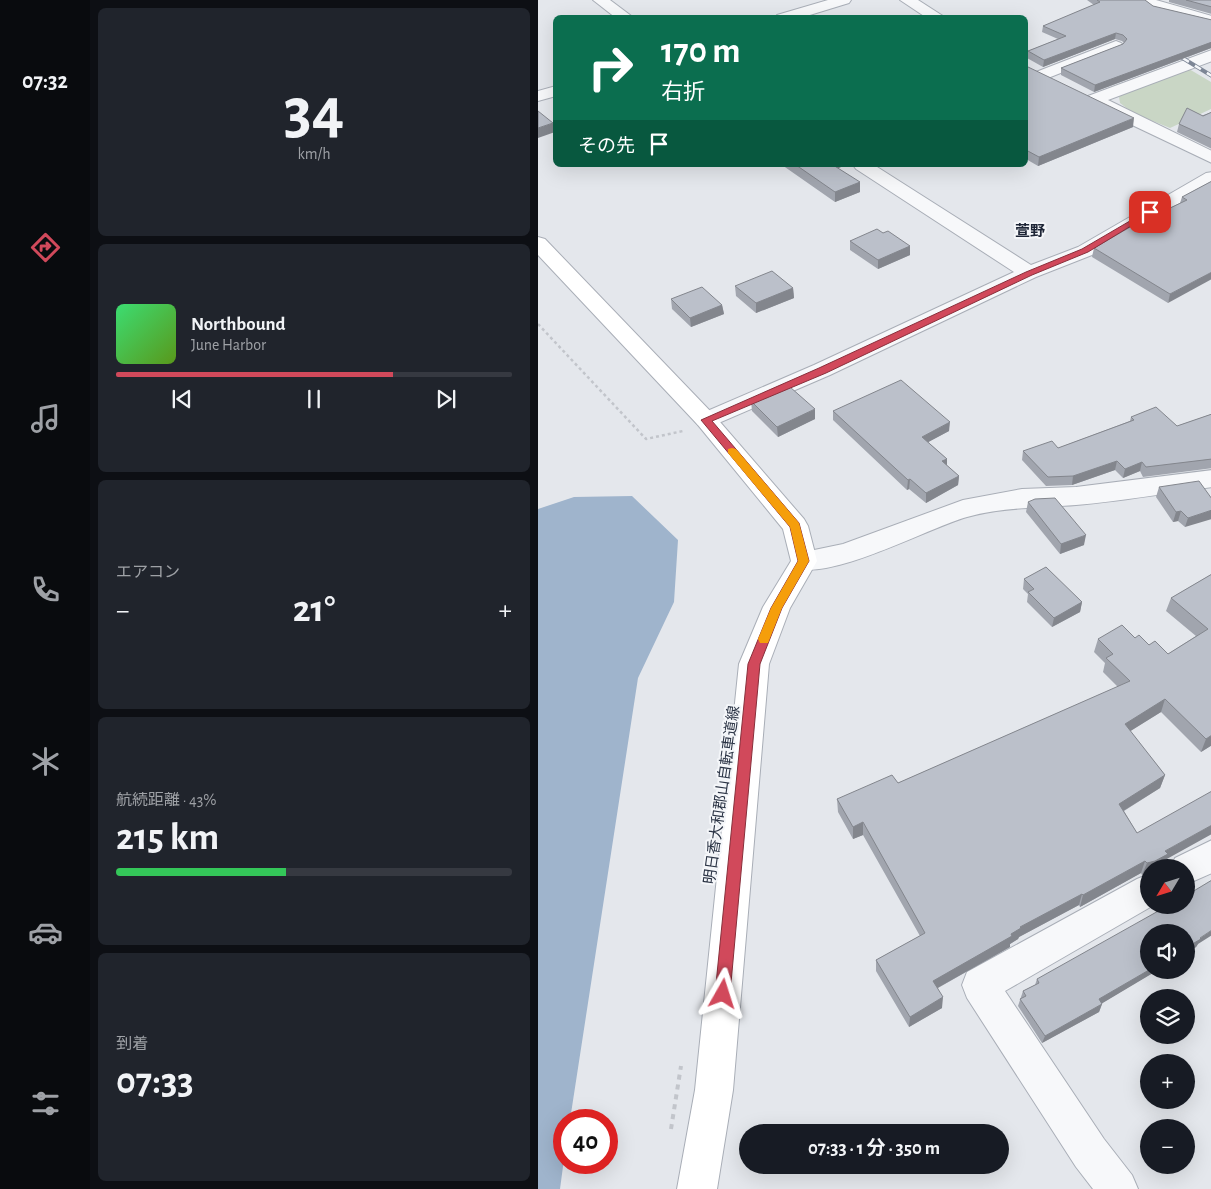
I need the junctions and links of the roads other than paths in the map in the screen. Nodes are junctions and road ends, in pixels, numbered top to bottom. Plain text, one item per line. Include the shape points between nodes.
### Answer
1 (600, 0) edge
2 (844, 0) edge
3 (907, 0) edge
4 (1144, 0) edge
5 (622, 15) edge
6 (792, 15) edge
7 (934, 15) edge
8 (1212, 21) edge
9 (1116, 46) edge
10 (1212, 55) edge
11 (1060, 83) edge
12 (553, 92) edge
13 (1077, 92) edge
14 (538, 96) edge
15 (1094, 100) junction
16 (1212, 158) edge
17 (865, 167) edge
18 (1212, 177) edge
19 (538, 243) edge
20 (1029, 273) junction
21 (699, 425) junction
22 (1212, 478) edge
23 (804, 561) junction
24 (1212, 855) edge
25 (1196, 864) edge
26 (1140, 895) edge
27 (697, 1189) edge
28 (1118, 1189) edge

1 - 5 street
2 - 6 street
3 - 7 street
4 - 8 street
9 - 11 street via 1035,72
10 - 15 street
12 - 14 street
13 - 15 street
15 - 16 street
17 - 20 street
18 - 20 street via 1085,251
19 - 21 street
20 - 21 street
21 - 23 street via 795,526
22 - 23 street via 1076,496 1022,498 963,509 847,553
23 - 27 street via 777,608 754,664 714,1090
24 - 25 street
26 - 28 street via 980,985 1090,1153

